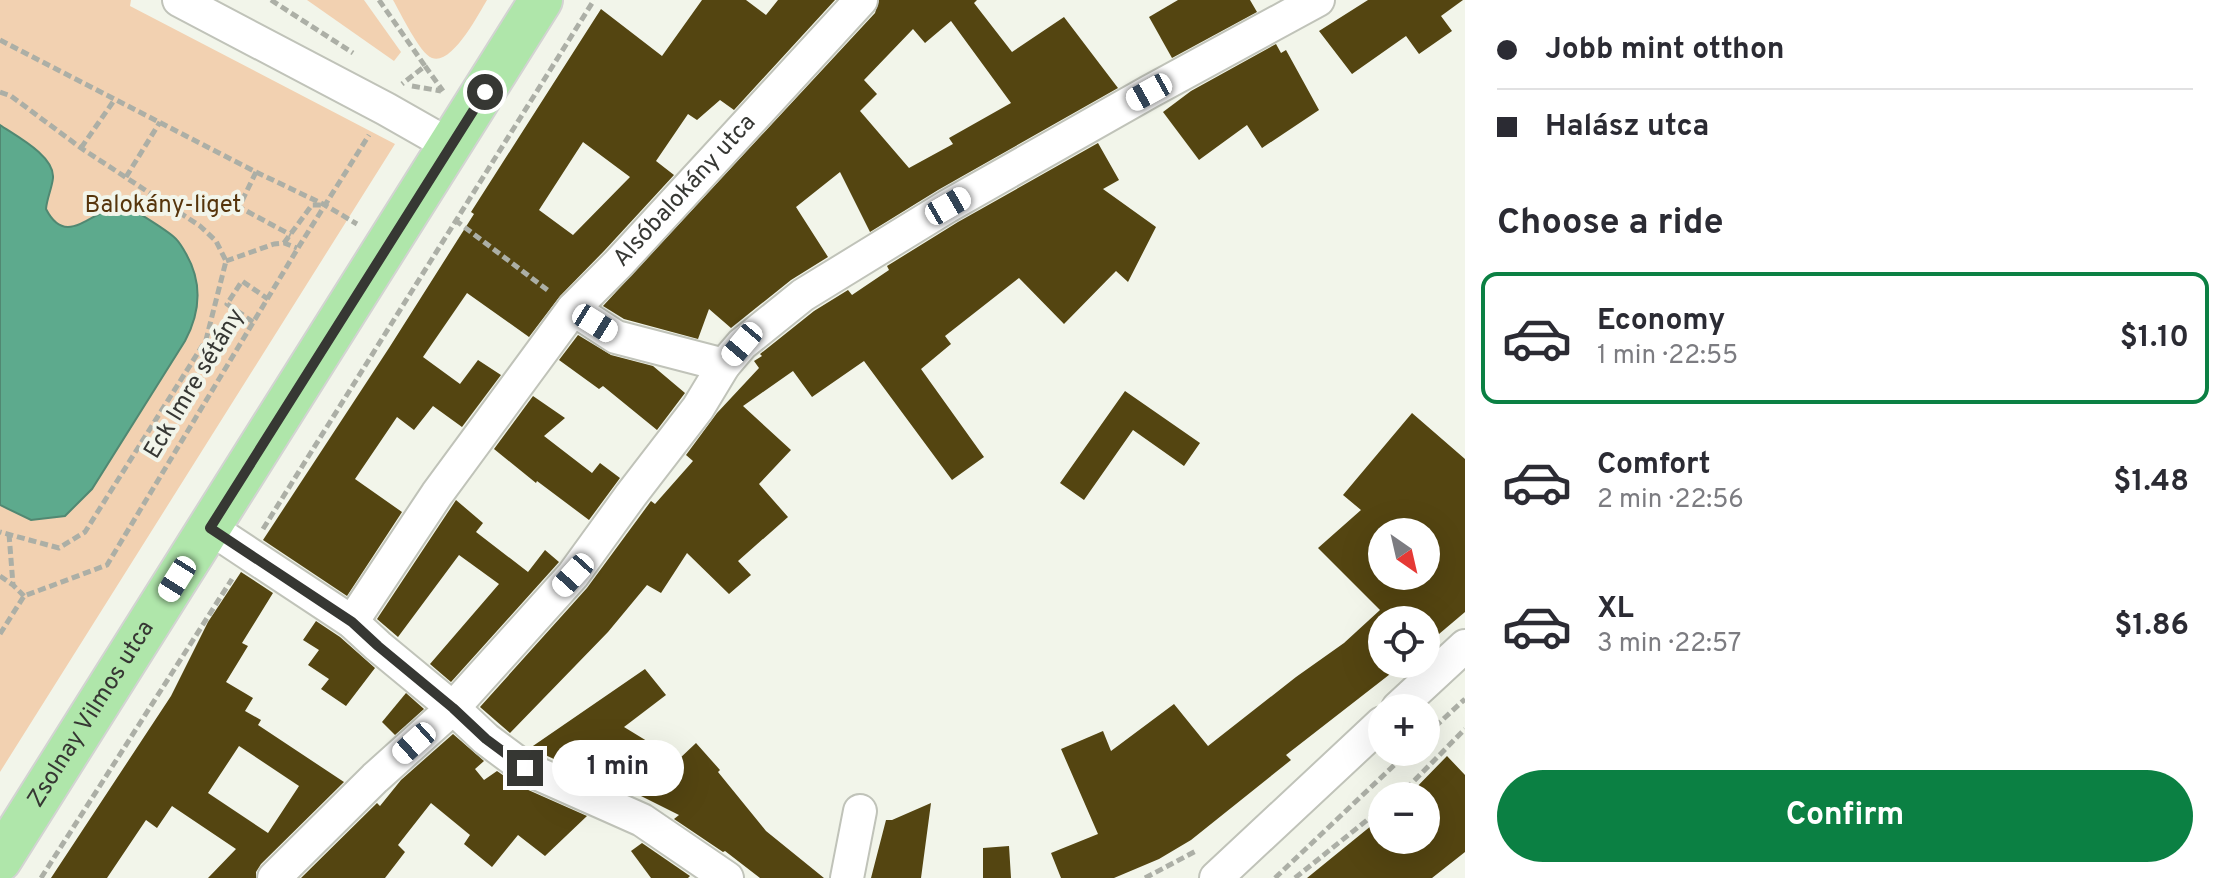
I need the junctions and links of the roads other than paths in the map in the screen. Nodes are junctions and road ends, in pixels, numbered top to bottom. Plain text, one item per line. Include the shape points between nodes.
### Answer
1 (179, 0) edge
2 (541, 0) edge
3 (861, 0) edge
4 (1318, 0) edge
5 (451, 146) junction
6 (573, 309) junction
7 (724, 365) junction
8 (210, 528) junction
9 (352, 622) junction
10 (1465, 646) edge
11 (1413, 694) edge
12 (453, 708) junction
13 (1368, 737) edge
14 (860, 811) dead end
15 (0, 860) edge
16 (1225, 875) edge
17 (274, 878) edge
18 (727, 878) edge
19 (847, 878) edge

1 - 5 street via 394,97
2 - 5 main road, Zsolnay Vilmos utca
3 - 6 street, Alsóbalokány utca
4 - 7 street via 948,206 816,287 742,344
5 - 8 main road, Zsolnay Vilmos utca
6 - 7 street via 616,337
6 - 9 street, Alsóbalokány utca via 437,494
7 - 12 street via 573,575
8 - 9 street
8 - 15 main road, Zsolnay Vilmos utca
9 - 12 street
10 - 11 street
12 - 17 street
12 - 18 street via 525,768 642,820
13 - 16 street
14 - 19 street

